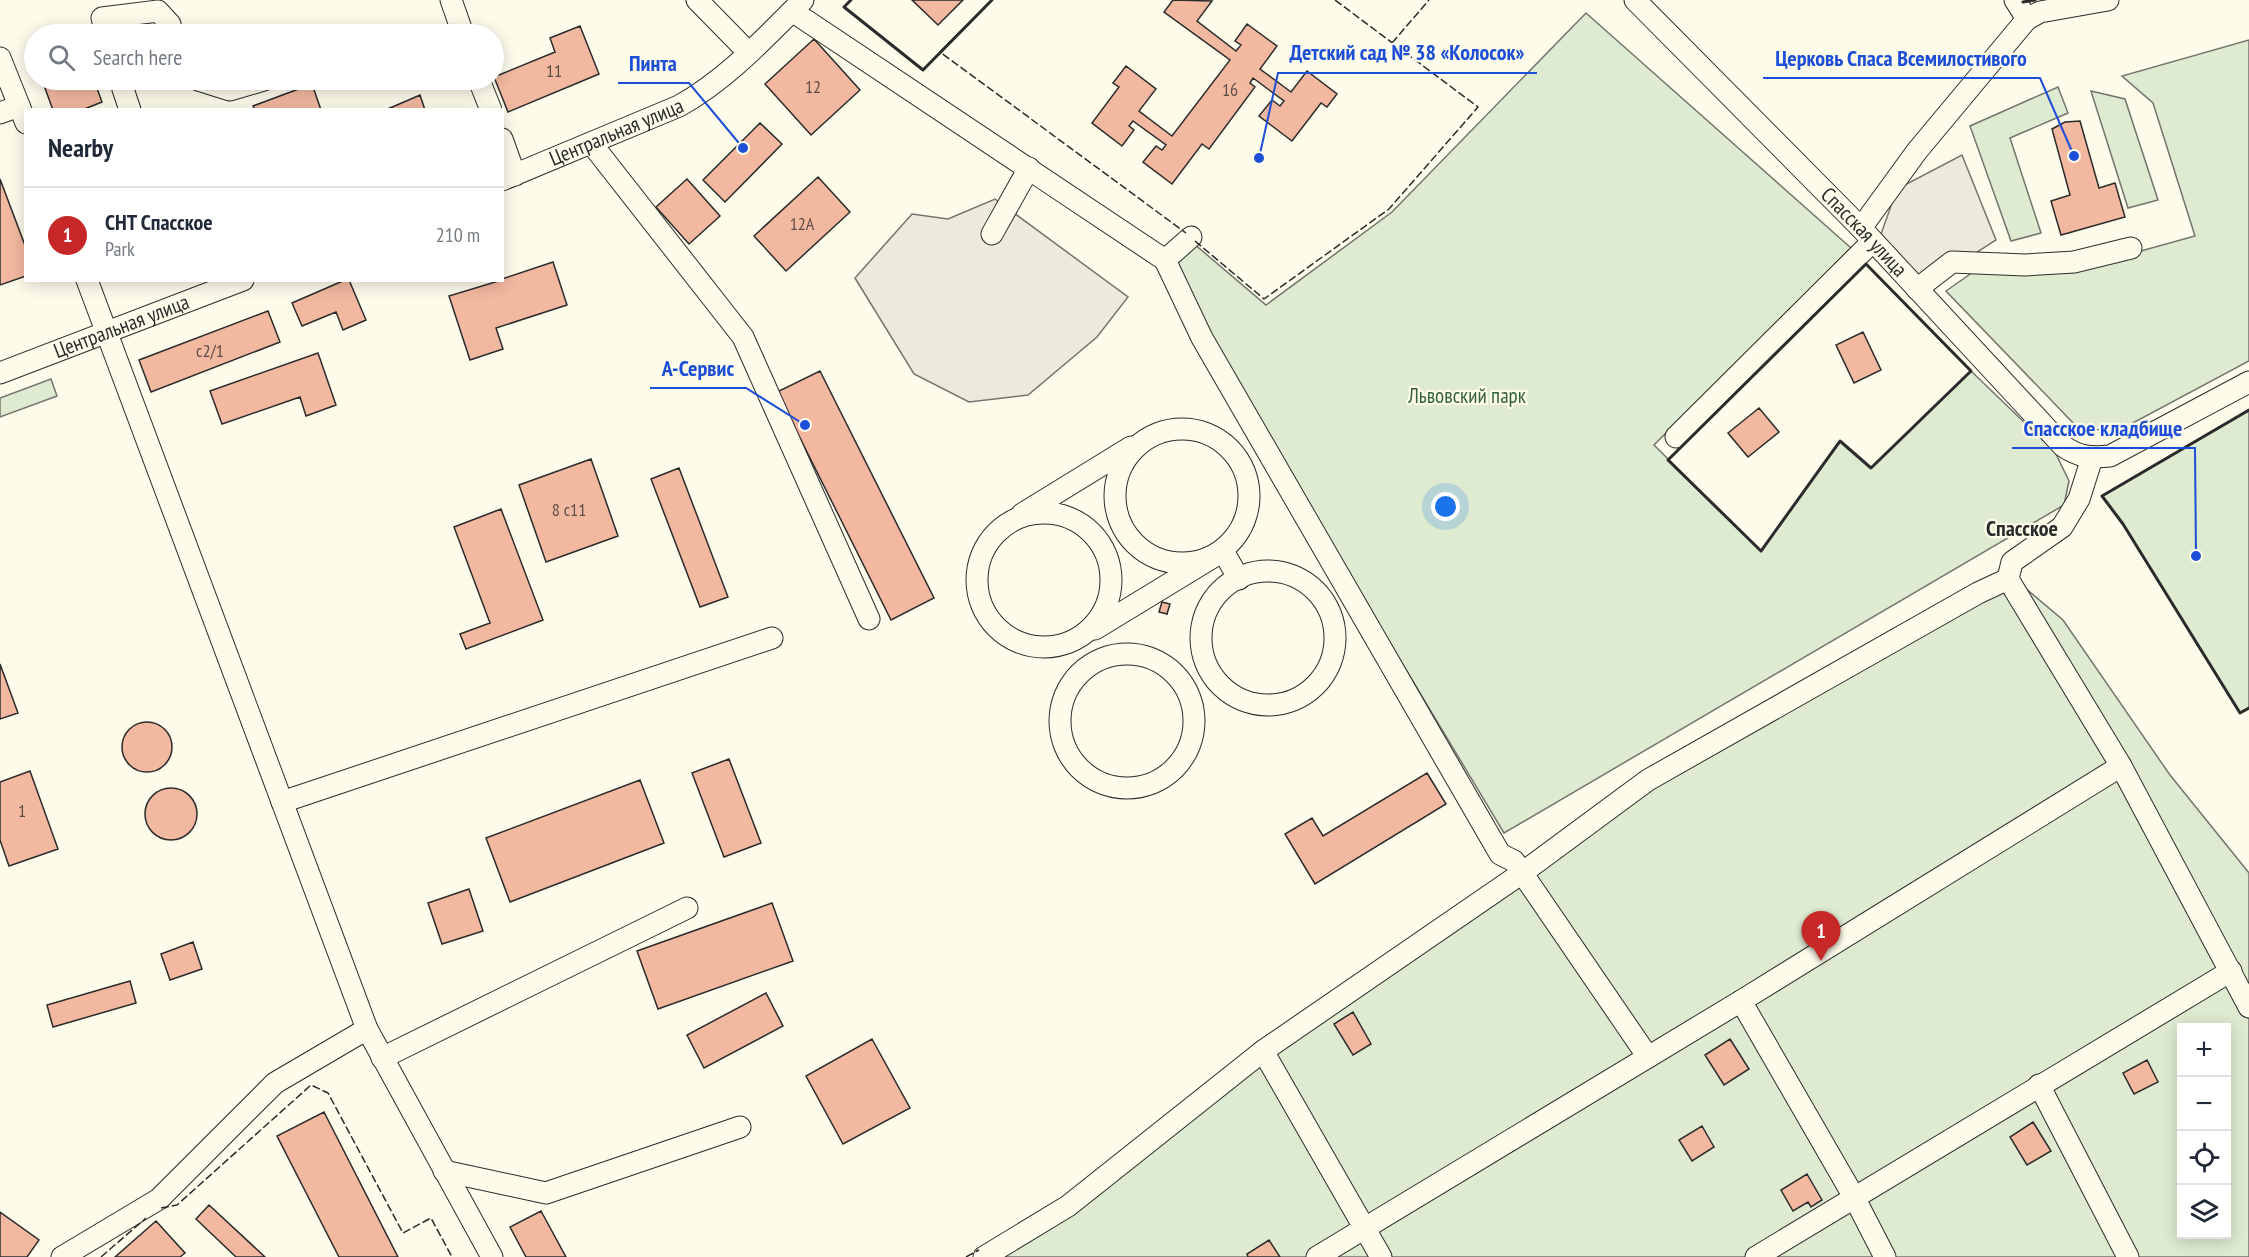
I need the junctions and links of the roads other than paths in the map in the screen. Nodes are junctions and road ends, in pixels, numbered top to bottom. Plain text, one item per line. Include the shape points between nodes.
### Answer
1 (451, 0) edge
2 (697, 0) edge
3 (1635, 0) edge
4 (2015, 0) edge
5 (2108, 0) edge
6 (798, 6) edge
7 (2027, 19) junction
8 (104, 24) edge
9 (170, 24) edge
10 (459, 24) edge
11 (748, 52) junction
12 (0, 58) edge
13 (123, 90) edge
14 (483, 90) edge
15 (129, 108) edge
16 (490, 108) edge
17 (15, 114) edge
18 (591, 143) junction
19 (504, 150) edge
20 (1029, 168) junction
21 (509, 177) edge
22 (992, 234) dead end
23 (1867, 235) junction
24 (1191, 237) dead end
25 (2131, 248) dead end
26 (1165, 260) junction
27 (88, 282) edge
28 (232, 282) edge
29 (199, 288) edge
30 (1917, 289) junction
31 (108, 333) junction
32 (0, 373) edge
33 (2249, 382) edge
34 (1676, 437) dead end
35 (1142, 441) junction
36 (2092, 458) junction
37 (1003, 525) junction
38 (1222, 551) junction
39 (1239, 579) junction
40 (2008, 579) junction
41 (869, 619) dead end
42 (1084, 636) junction
43 (772, 638) dead end
44 (1213, 679) junction
45 (1196, 713) junction
46 (2121, 766) junction
47 (282, 801) junction
48 (1522, 873) junction
49 (687, 908) dead end
50 (2231, 971) junction
51 (1741, 1001) junction
52 (2249, 1007) edge
53 (367, 1029) junction
54 (1263, 1051) junction
55 (382, 1058) junction
56 (1648, 1058) junction
57 (2039, 1085) junction
58 (740, 1127) dead end
59 (444, 1171) junction
60 (1854, 1197) junction
61 (1364, 1228) junction
62 (62, 1257) edge
63 (492, 1257) edge
64 (984, 1257) edge
65 (1317, 1257) edge
66 (1381, 1257) edge
67 (1756, 1257) edge
68 (1884, 1257) edge
69 (2128, 1257) edge

1 - 10 street
2 - 11 street
3 - 23 street, Спасская улица
4 - 7 street
5 - 7 street via 2040,12
6 - 11 street, Центральная улица
6 - 20 street
7 - 23 street via 1917,151
8 - 9 street via 102,18 158,11
11 - 18 street, Центральная улица via 693,98
12 - 17 street
13 - 15 street
14 - 16 street
18 - 21 street, Центральная улица
18 - 41 street via 743,337
19 - 21 street
20 - 22 street
20 - 26 street
23 - 30 street, Спасская улица
23 - 34 street
24 - 26 street
25 - 30 street via 2074,262 1953,262
26 - 48 street via 1202,338 1500,854 1514,861
27 - 31 street
28 - 29 street, Центральная улица
29 - 31 street, Центральная улица
30 - 36 street, Спасская улица via 2063,446 2076,455
31 - 32 street, Центральная улица
31 - 47 street
33 - 36 street via 2110,456
35 - 37 street
35 - 38 street via 1119,468 1114,504 1127,537 1155,559 1190,564
35 - 38 street via 1175,428 1210,433 1238,456 1250,489 1245,524
36 - 40 street via 2079,499 2062,527 2012,562
37 - 42 street via 981,553 977,576 976,588 988,621 1016,643 1051,648
37 - 42 street via 1036,512 1071,518 1099,540 1112,573 1106,608
38 - 39 street
38 - 42 street
39 - 44 street via 1228,583 1205,611 1200,646
39 - 44 street via 1261,570 1296,576 1323,598 1336,631 1331,666 1309,694 1276,706 1240,701
40 - 46 street
40 - 48 street via 1648,780
43 - 47 street
44 - 45 street
45 - 45 street via 1190,748 1168,776 1135,789 1100,783 1072,761 1059,728 1065,693 1087,665 1120,652 1155,658 1183,680
46 - 50 street
46 - 51 street
47 - 53 street
48 - 54 street
48 - 56 street
49 - 55 street
50 - 52 street
50 - 57 street
51 - 56 street
51 - 60 street
53 - 55 street
53 - 62 street via 275,1083 159,1199
54 - 61 street
54 - 64 street via 1068,1206
55 - 59 street
56 - 61 street
57 - 60 street
57 - 69 street
58 - 59 street via 546,1193
59 - 63 street
60 - 67 street
60 - 68 street
61 - 65 street
61 - 66 street

